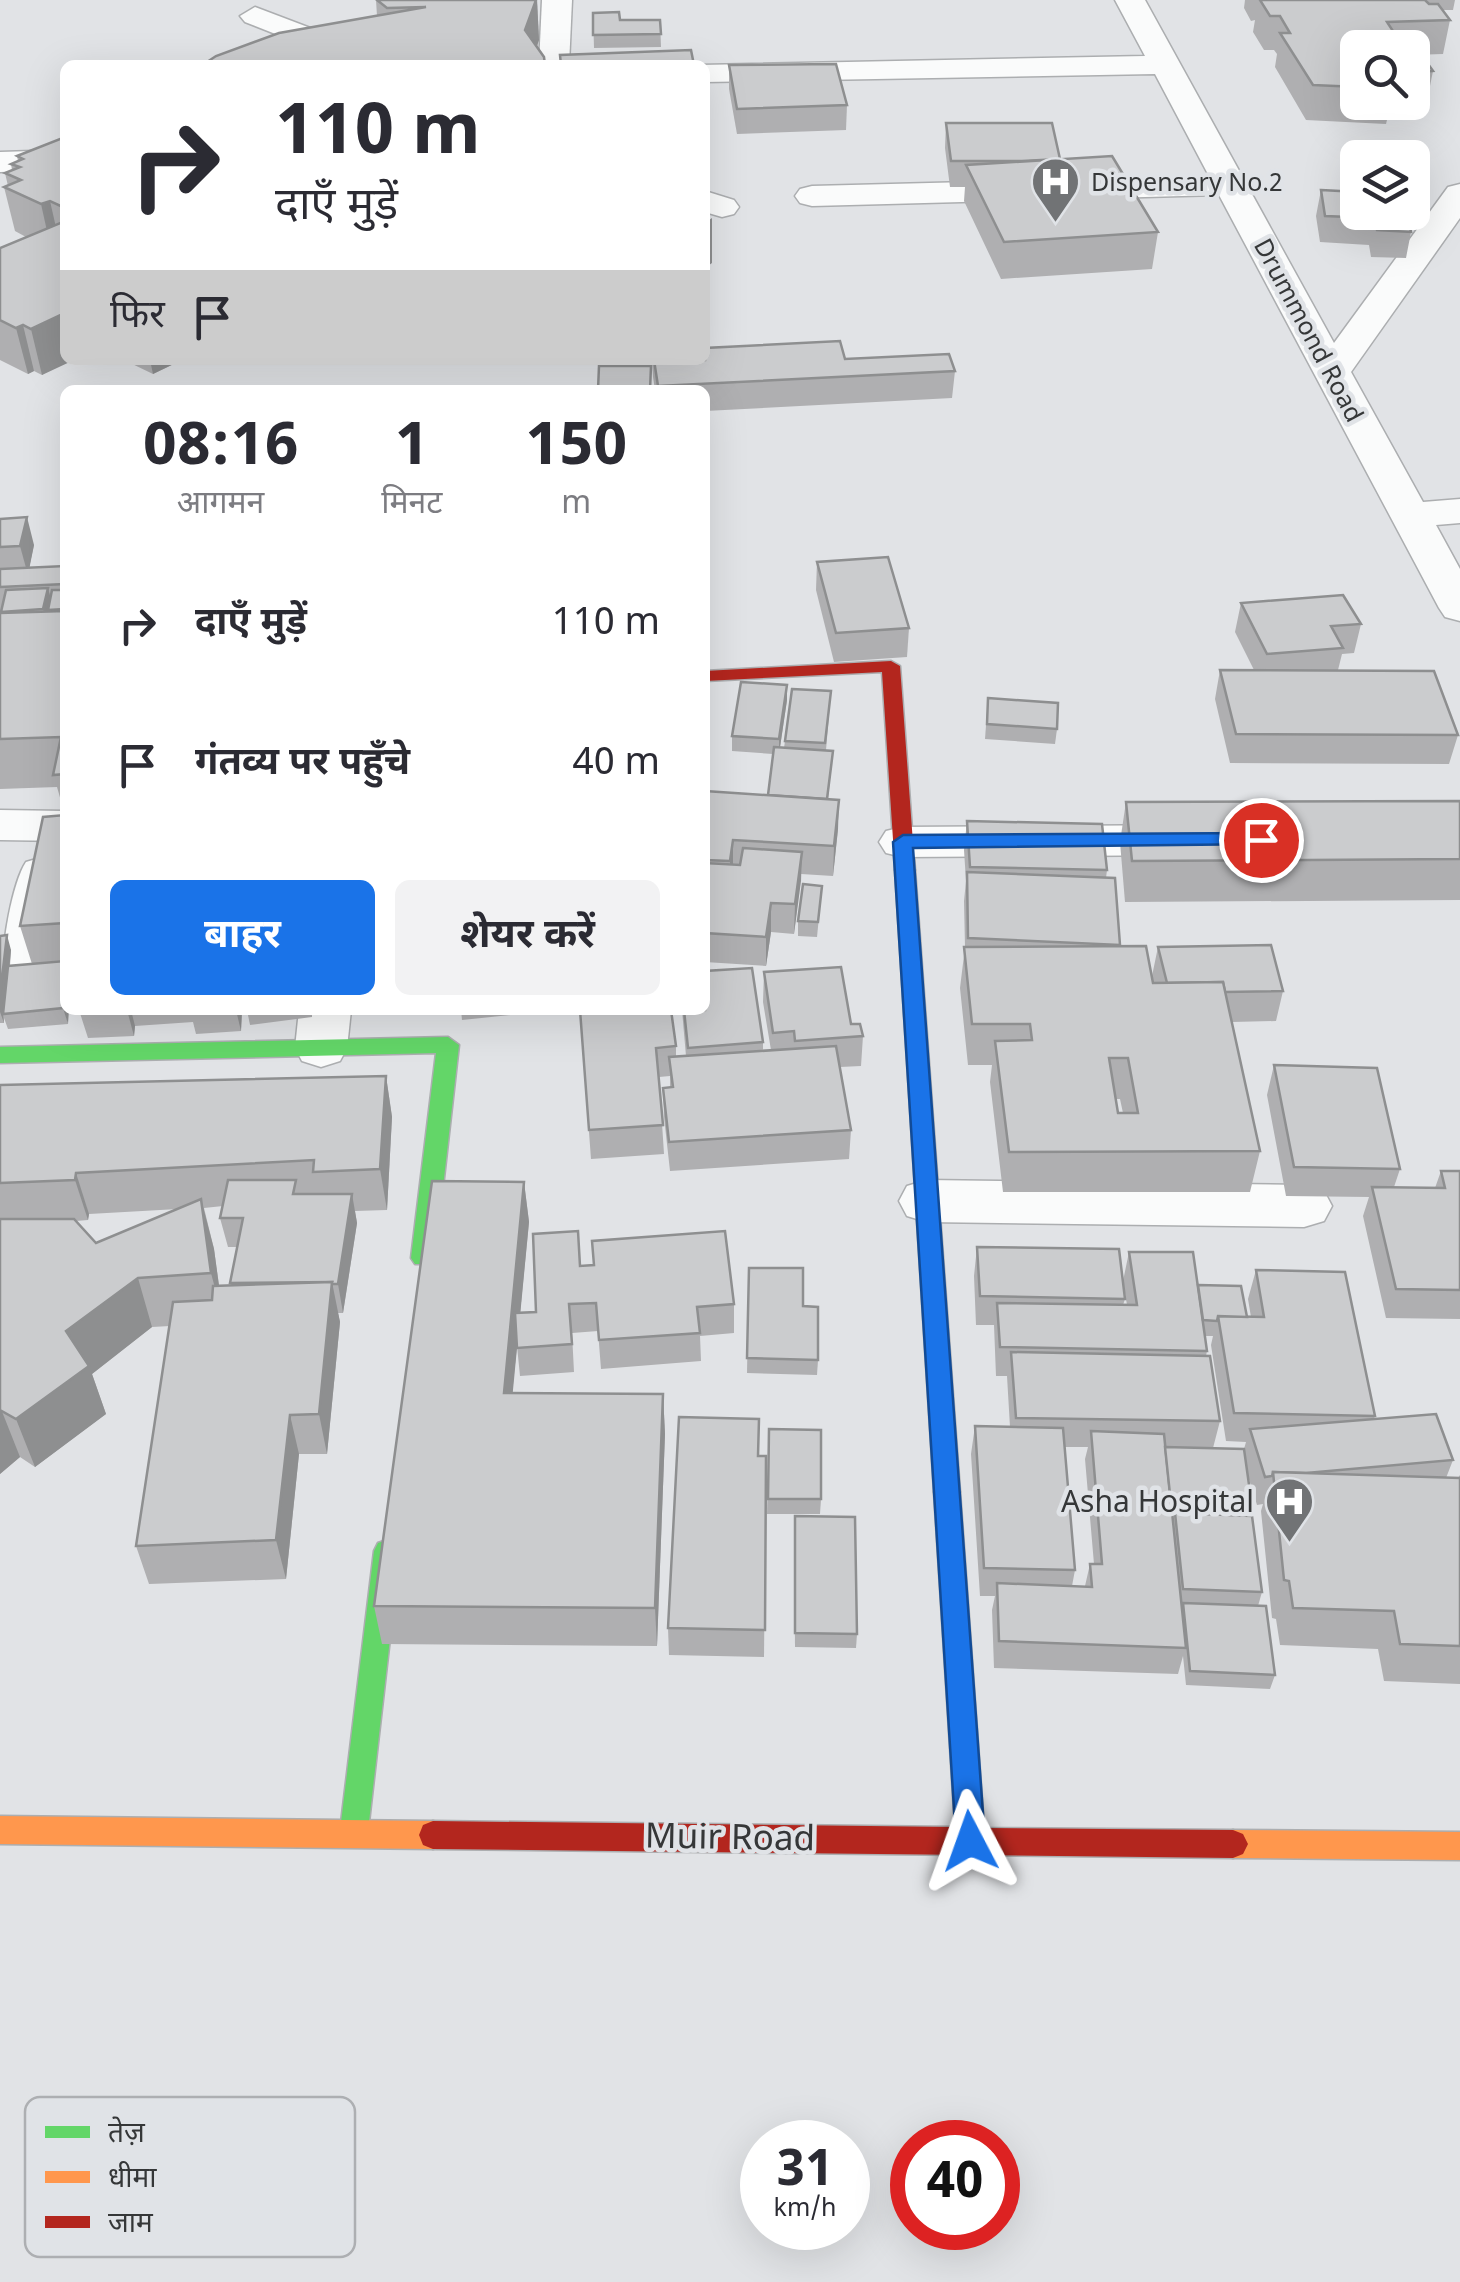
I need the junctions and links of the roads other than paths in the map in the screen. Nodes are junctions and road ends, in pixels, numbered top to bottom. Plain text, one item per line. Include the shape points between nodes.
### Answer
1 (557, 0) edge
2 (1130, 0) edge
3 (255, 16) dead end
4 (359, 44) edge
5 (325, 45) junction
6 (295, 58) edge
7 (554, 60) edge
8 (1166, 65) junction
9 (710, 73) edge
10 (60, 160) edge
11 (0, 162) edge
12 (1230, 184) junction
13 (1460, 194) edge
14 (812, 196) dead end
15 (1332, 372) junction
16 (1460, 511) edge
17 (1410, 514) junction
18 (1460, 608) edge
19 (710, 676) edge
20 (0, 824) edge
21 (60, 826) edge
22 (1241, 840) edge
23 (903, 842) junction
24 (24, 956) edge
25 (323, 1029) edge
26 (0, 1055) edge
27 (927, 1201) junction
28 (1304, 1206) dead end
29 (420, 1281) edge
30 (389, 1536) edge
31 (0, 1830) edge
32 (354, 1832) junction
33 (970, 1841) junction
34 (1460, 1846) edge

1 - 7 street
2 - 8 street, Drummond Road
3 - 5 street
4 - 5 street
5 - 6 street
8 - 9 street
8 - 12 street, Drummond Road
10 - 11 street
12 - 14 street
12 - 15 street, Drummond Road
13 - 15 street
15 - 17 street, Drummond Road
16 - 17 street
17 - 18 street, Drummond Road
19 - 23 street via 891,666
20 - 21 street
21 - 24 street
22 - 23 street
23 - 27 street
25 - 26 street
25 - 29 street via 448,1045
27 - 28 street
27 - 33 street
30 - 32 street
31 - 32 street, Muir Road
32 - 33 street, Muir Road
33 - 34 street, Muir Road

